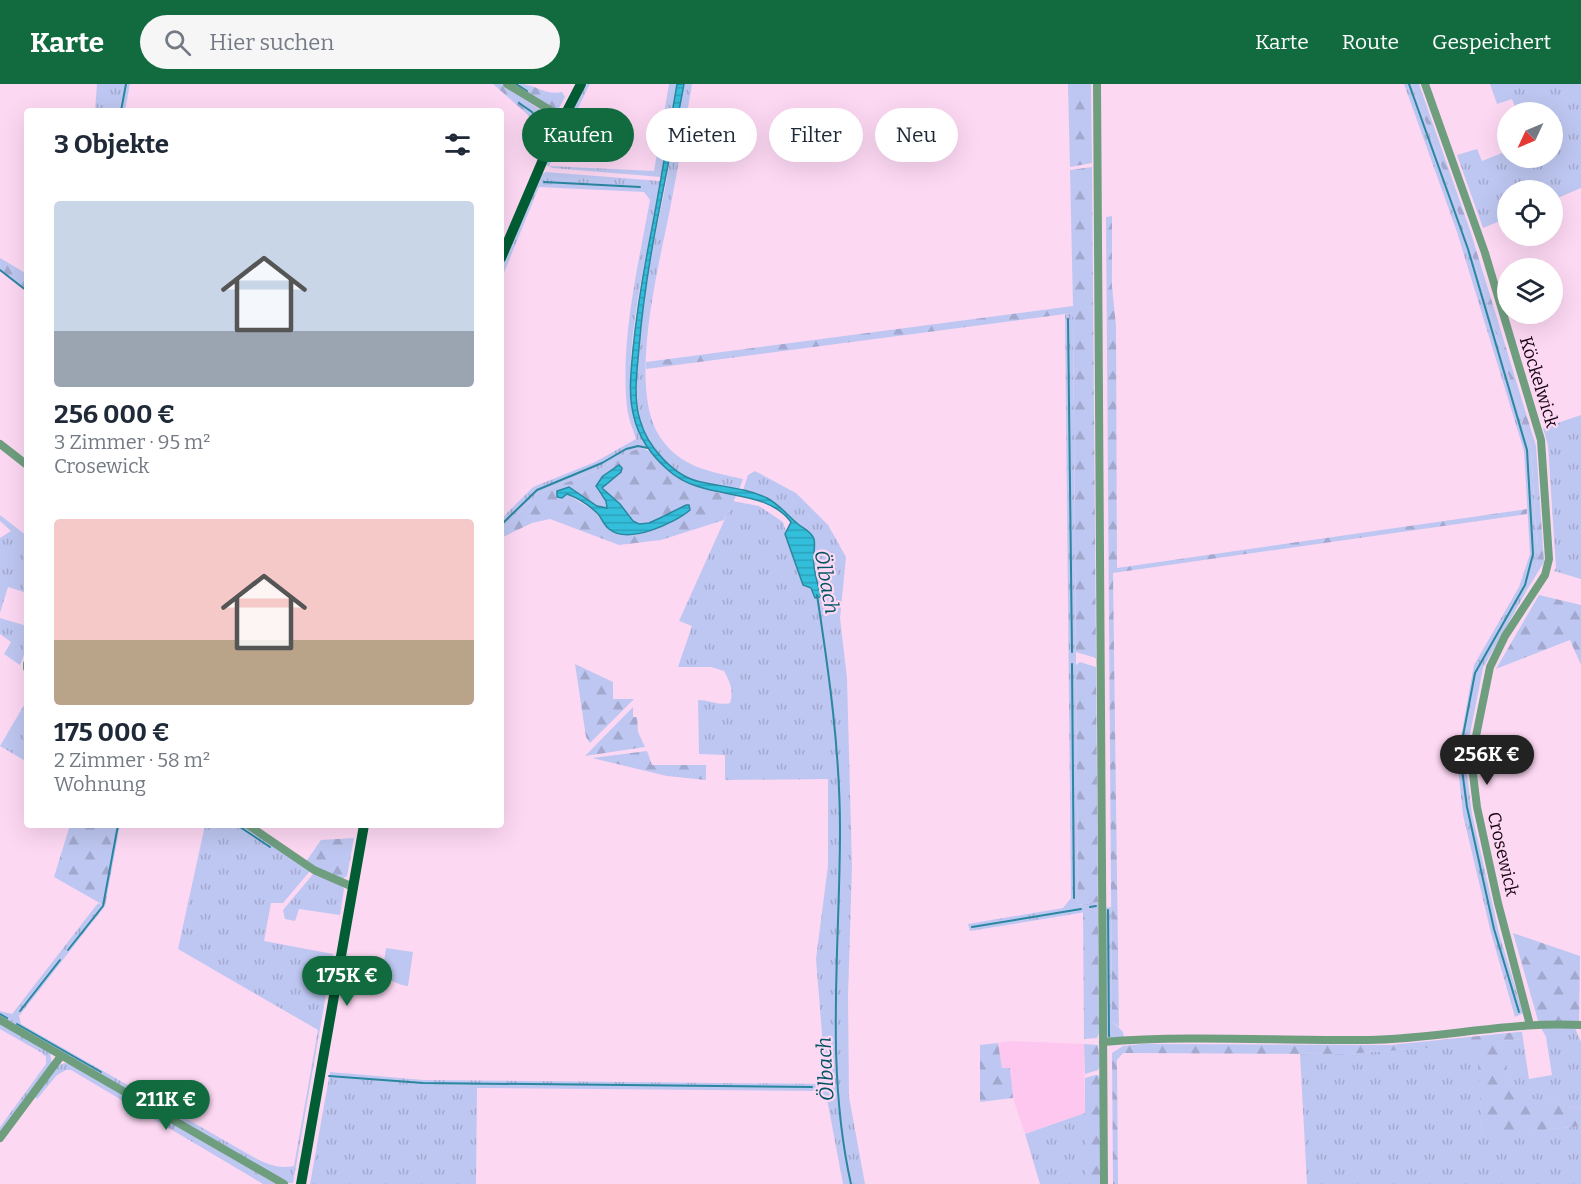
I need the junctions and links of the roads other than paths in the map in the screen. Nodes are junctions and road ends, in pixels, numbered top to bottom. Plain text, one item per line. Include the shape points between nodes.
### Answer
1 (507, 84) edge
2 (581, 84) edge
3 (1097, 84) edge
4 (1425, 84) edge
5 (547, 108) edge
6 (568, 108) edge
7 (544, 162) edge
8 (504, 251) edge
9 (0, 444) edge
10 (24, 463) edge
11 (1549, 558) joint
12 (252, 828) edge
13 (363, 828) edge
14 (353, 887) junction
15 (0, 1020) edge
16 (1530, 1025) junction
17 (1581, 1025) edge
18 (1103, 1042) junction
19 (61, 1056) junction
20 (0, 1137) edge
21 (284, 1184) edge
22 (301, 1184) edge
23 (1104, 1184) edge

1 - 5 street
2 - 6 main road
3 - 18 street
4 - 11 street, Köckelwick via 1485,253 1541,440
7 - 8 main road
9 - 10 street
11 - 16 street, Crosewick via 1545,575 1490,667 1472,766 1493,883
12 - 14 street via 314,870
13 - 14 main road
14 - 22 main road
15 - 19 street
16 - 17 street
16 - 18 street via 1368,1040 1156,1038
18 - 23 street
19 - 20 street
19 - 21 street

